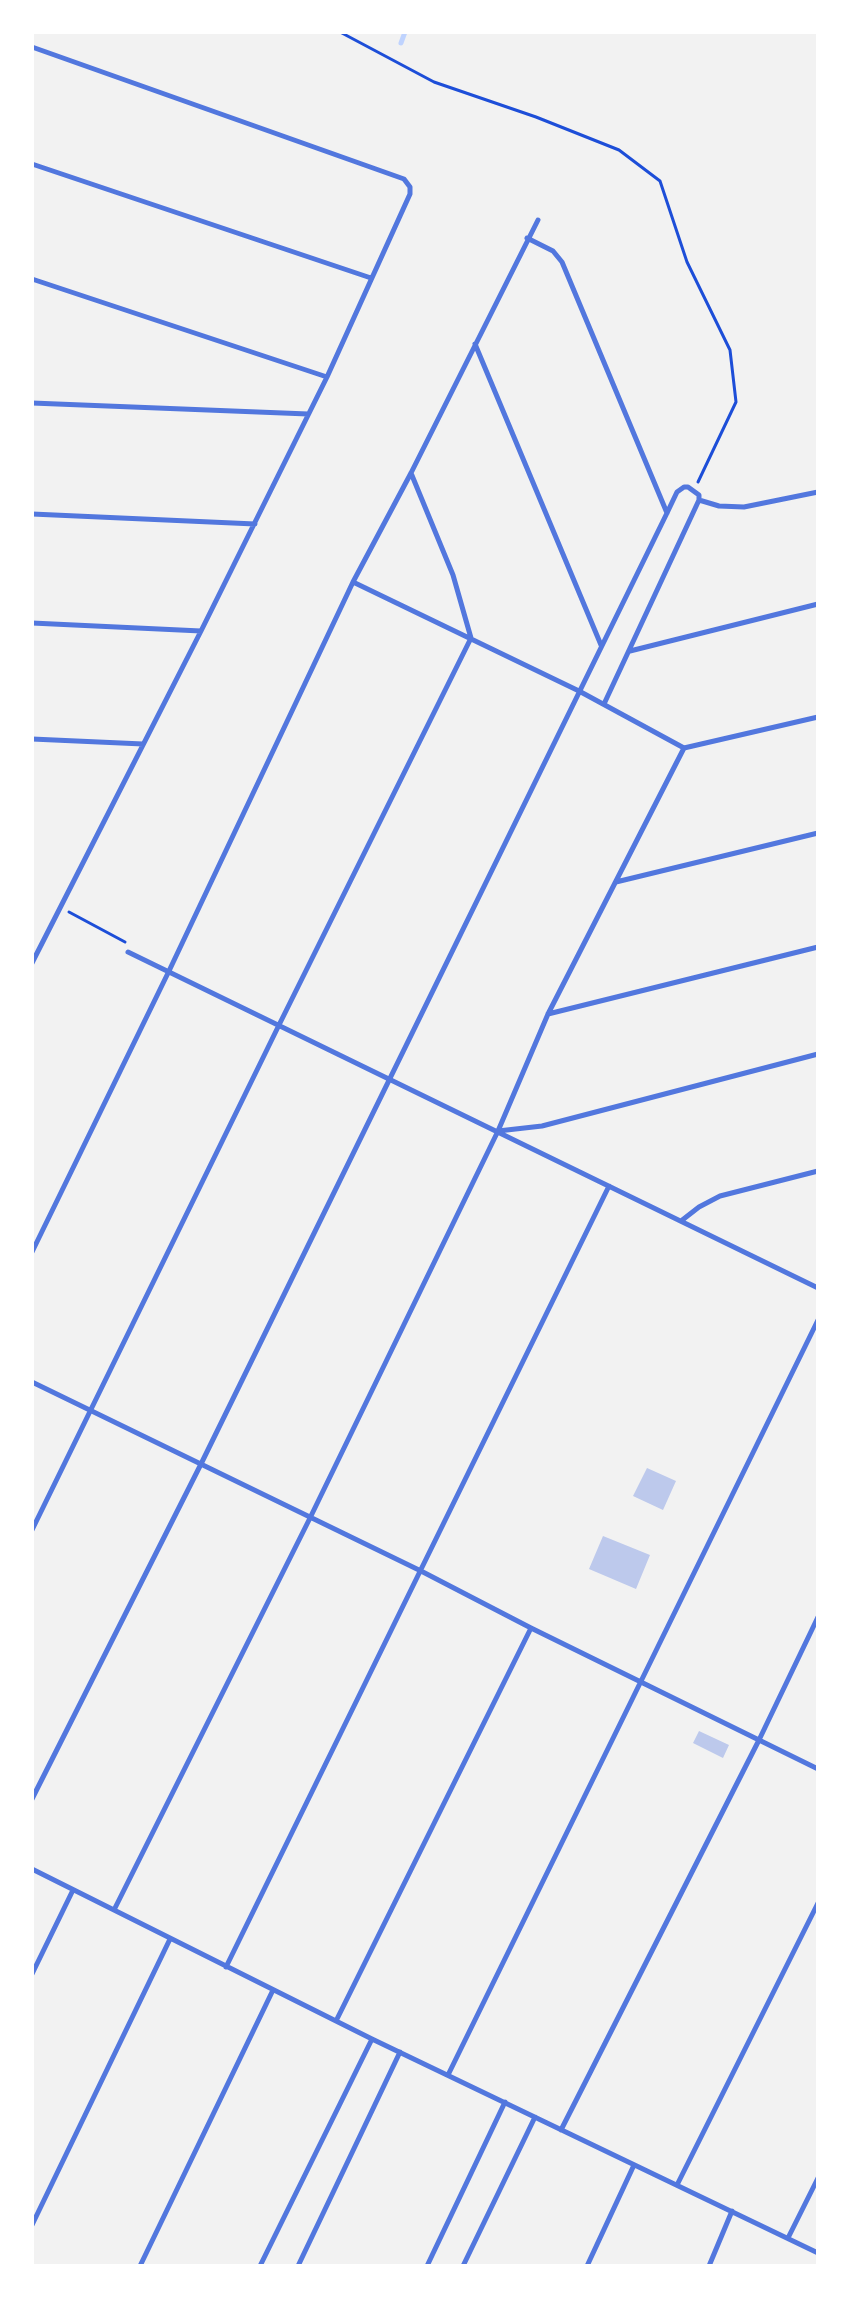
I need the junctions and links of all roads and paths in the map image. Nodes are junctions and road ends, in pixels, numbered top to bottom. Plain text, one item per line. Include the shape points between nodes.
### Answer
1 (340, 32) edge
2 (32, 47) edge
3 (32, 164) edge
4 (538, 220) dead end
5 (527, 238) junction
6 (372, 278) junction
7 (32, 279) edge
8 (475, 344) junction
9 (327, 377) junction
10 (32, 403) edge
11 (308, 414) junction
12 (411, 473) junction
13 (694, 490) junction
14 (818, 492) edge
15 (699, 500) junction
16 (666, 513) junction
17 (32, 514) edge
18 (254, 524) junction
19 (353, 582) junction
20 (818, 604) edge
21 (32, 623) edge
22 (201, 631) junction
23 (471, 638) junction
24 (601, 645) junction
25 (630, 651) junction
26 (579, 691) junction
27 (604, 704) junction
28 (818, 717) edge
29 (32, 739) edge
30 (143, 744) junction
31 (684, 748) junction
32 (818, 833) edge
33 (616, 882) junction
34 (60, 907) junction
35 (131, 945) dead end
36 (818, 947) edge
37 (128, 952) dead end
38 (32, 964) edge
39 (169, 971) junction
40 (548, 1014) junction
41 (279, 1025) junction
42 (818, 1054) edge
43 (388, 1078) junction
44 (498, 1131) junction
45 (818, 1171) edge
46 (609, 1186) junction
47 (681, 1221) junction
48 (32, 1252) edge
49 (818, 1288) edge
50 (818, 1320) edge
51 (32, 1382) edge
52 (91, 1412) junction
53 (201, 1464) junction
54 (310, 1518) junction
55 (32, 1530) edge
56 (421, 1571) junction
57 (818, 1617) edge
58 (531, 1628) junction
59 (640, 1681) junction
60 (759, 1740) junction
61 (818, 1770) edge
62 (32, 1799) edge
63 (32, 1869) edge
64 (73, 1890) junction
65 (818, 1903) edge
66 (114, 1910) junction
67 (170, 1939) junction
68 (226, 1967) junction
69 (32, 1974) edge
70 (273, 1990) junction
71 (336, 2021) junction
72 (372, 2039) junction
73 (400, 2052) junction
74 (448, 2075) junction
75 (506, 2102) junction
76 (535, 2117) junction
77 (561, 2130) junction
78 (634, 2165) junction
79 (818, 2178) edge
80 (677, 2185) junction
81 (732, 2211) junction
82 (32, 2225) edge
83 (788, 2238) junction
84 (818, 2253) edge
85 (140, 2266) edge
86 (260, 2266) edge
87 (298, 2266) edge
88 (427, 2266) edge
89 (463, 2266) edge
90 (588, 2266) edge
91 (709, 2266) edge

1 - 13 path via 434,82 536,116 619,150 660,182 687,262 730,350 736,402
2 - 6 street via 404,179 410,187 410,194
3 - 6 street
4 - 5 street
5 - 8 street
5 - 16 street via 553,251 562,262
6 - 9 street
7 - 9 street
8 - 12 street
8 - 24 street
9 - 11 street
10 - 11 street
11 - 18 street
12 - 19 street
12 - 23 street via 453,575
13 - 15 street
13 - 16 street via 688,487 680,489
14 - 15 street via 744,507 719,506
15 - 25 street
16 - 24 street
17 - 18 street
18 - 22 street
19 - 23 street
19 - 39 street
20 - 25 street
21 - 22 street
22 - 30 street
23 - 26 street
23 - 41 street
24 - 26 street
25 - 27 street
26 - 27 street
26 - 43 street
27 - 31 street
28 - 31 street
29 - 30 street
30 - 34 street
31 - 33 street
32 - 33 street
33 - 40 street
34 - 35 path
34 - 38 street
36 - 40 street
37 - 39 street
39 - 41 street
39 - 48 street
40 - 44 street
41 - 43 street
41 - 52 street
42 - 44 street via 542,1126
43 - 44 street
43 - 53 street
44 - 46 street
44 - 54 street
45 - 47 street via 720,1196
46 - 47 street
46 - 56 street
47 - 49 street
50 - 59 street
51 - 52 street
52 - 53 street
52 - 55 street
53 - 54 street
53 - 62 street
54 - 56 street
54 - 66 street
56 - 58 street
56 - 68 street
57 - 60 street
58 - 59 street
58 - 71 street
59 - 60 street
59 - 74 street
60 - 61 street
60 - 77 street
63 - 64 street
64 - 66 street
64 - 69 street
65 - 80 street
66 - 67 street
67 - 68 street
67 - 82 street
68 - 70 street
70 - 71 street
70 - 85 street
71 - 72 street
72 - 73 street
72 - 86 street
73 - 74 street
73 - 87 street
74 - 75 street
75 - 76 street
75 - 88 street
76 - 77 street
76 - 89 street
77 - 78 street
78 - 80 street
78 - 90 street
79 - 83 street
80 - 81 street
81 - 83 street
81 - 91 street
83 - 84 street

